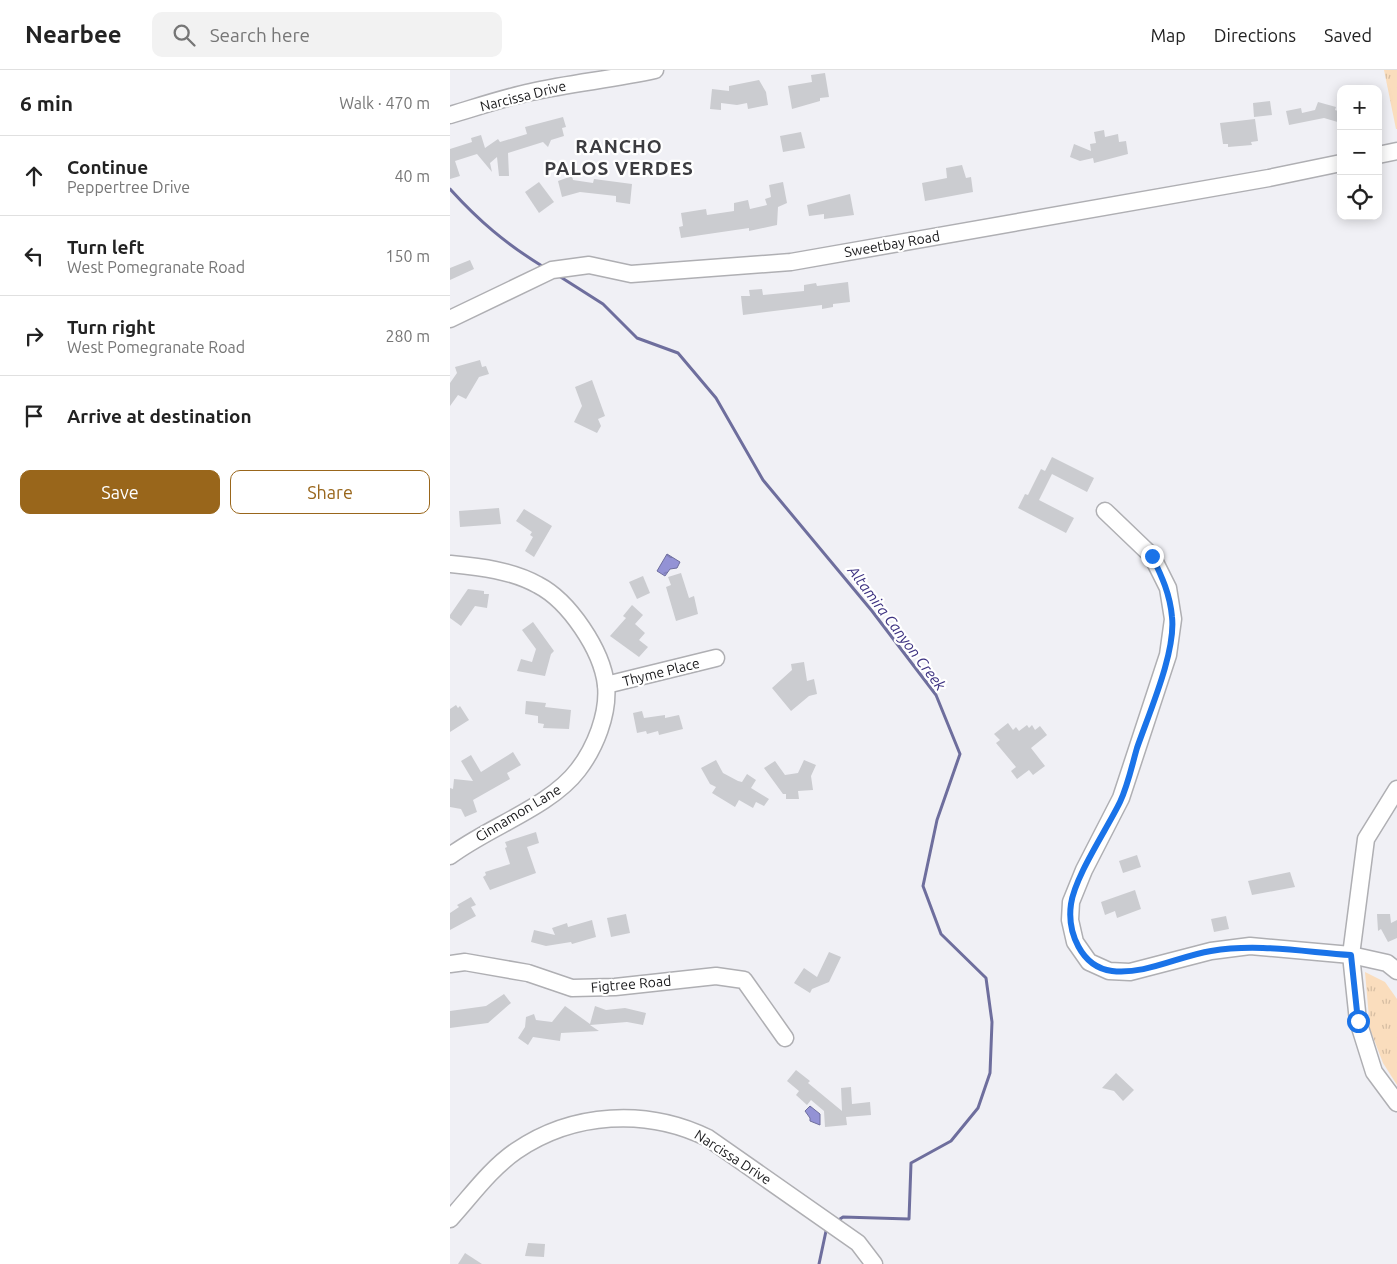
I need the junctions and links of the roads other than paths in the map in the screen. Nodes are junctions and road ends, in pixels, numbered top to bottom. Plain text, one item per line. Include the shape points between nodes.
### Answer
1 (588, 70) edge
2 (655, 70) edge
3 (575, 83) junction
4 (450, 115) edge
5 (1397, 151) edge
6 (1382, 154) edge
7 (1337, 164) edge
8 (450, 319) edge
9 (1105, 511) dead end
10 (450, 564) edge
11 (716, 658) dead end
12 (606, 685) junction
13 (1397, 789) edge
14 (450, 856) edge
15 (1351, 955) junction
16 (450, 964) edge
17 (1397, 971) edge
18 (785, 1038) dead end
19 (1397, 1103) edge
20 (450, 1219) edge
21 (874, 1264) edge

1 - 3 street
2 - 3 street, Narcissa Drive via 610,80
3 - 4 street, Narcissa Drive via 529,92
5 - 6 street
7 - 8 street, Sweetbay Road via 791,262 631,274 589,265 552,270
9 - 15 street via 1152,556 1168,588 1173,619 1168,655 1121,798 1071,902 1070,920 1076,942 1089,962 1110,971 1130,972 1211,950 1250,946
10 - 12 street, Cinnamon Lane via 496,569 538,585 564,604 597,658
11 - 12 street, Thyme Place
12 - 14 street, Cinnamon Lane via 603,716 594,745 561,789
13 - 15 street via 1366,839
15 - 17 street via 1387,964
15 - 19 street via 1358,1021 1374,1072
16 - 18 street, Figtree Road via 465,962 528,973 572,988 615,987 716,976 744,980
20 - 21 street, Narcissa Drive via 488,1175 515,1151 544,1134 589,1121 644,1120 686,1128 708,1138 858,1243

